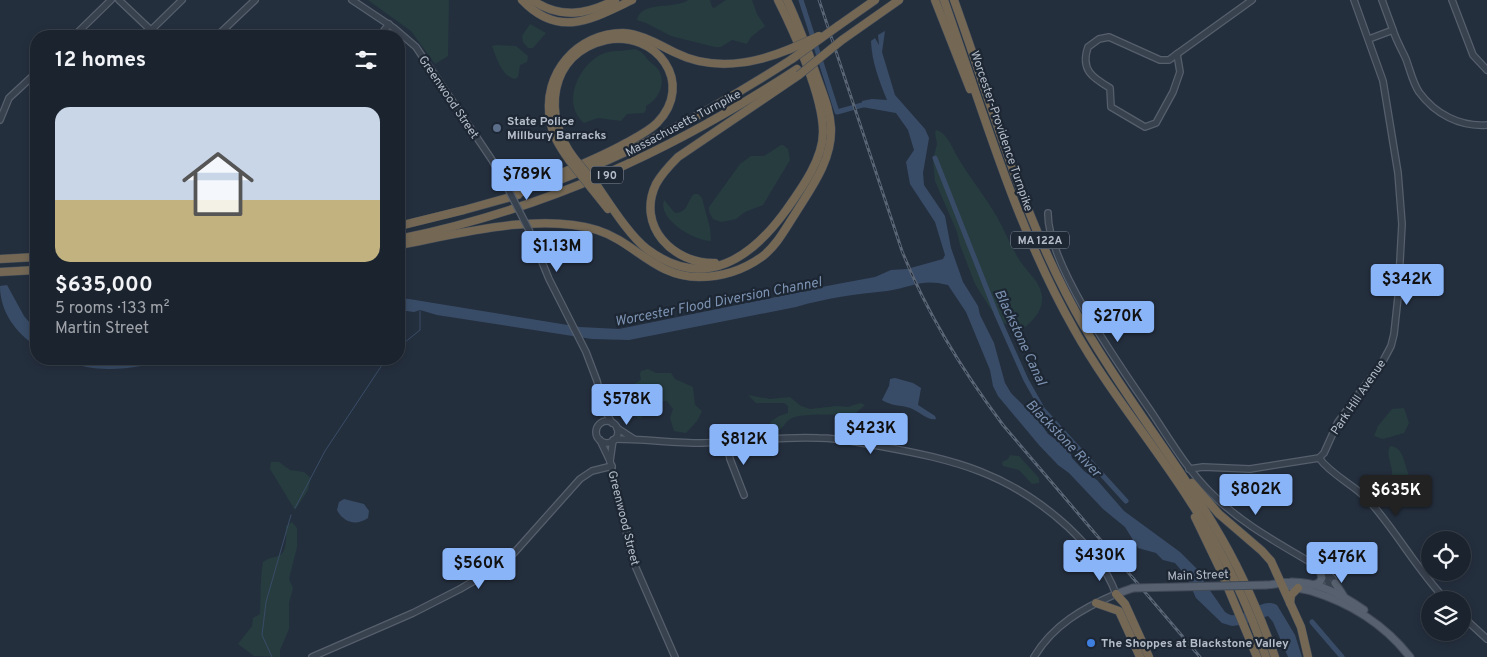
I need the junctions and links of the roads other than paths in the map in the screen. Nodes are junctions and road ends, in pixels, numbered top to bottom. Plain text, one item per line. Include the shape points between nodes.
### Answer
1 (111, 0) edge
2 (119, 0) edge
3 (182, 0) edge
4 (255, 0) edge
5 (352, 0) edge
6 (522, 0) edge
7 (532, 0) edge
8 (614, 0) edge
9 (632, 0) edge
10 (778, 0) edge
11 (787, 0) edge
12 (875, 0) edge
13 (899, 0) edge
14 (935, 0) edge
15 (944, 0) edge
16 (954, 0) edge
17 (1252, 0) edge
18 (1354, 0) edge
19 (1382, 0) edge
20 (1452, 0) edge
21 (389, 24) junction
22 (838, 26) junction
23 (80, 30) edge
24 (151, 30) joint
25 (223, 30) edge
26 (384, 30) edge
27 (397, 30) edge
28 (1393, 30) junction
29 (405, 36) edge
30 (1369, 39) junction
31 (1177, 54) junction
32 (1487, 70) edge
33 (798, 72) junction
34 (30, 78) edge
35 (0, 120) edge
36 (1487, 125) edge
37 (997, 153) junction
38 (572, 159) junction
39 (595, 188) junction
40 (516, 195) junction
41 (1048, 213) dead end
42 (405, 225) edge
43 (405, 238) edge
44 (405, 244) edge
45 (30, 256) edge
46 (0, 259) edge
47 (732, 261) junction
48 (664, 268) junction
49 (30, 270) edge
50 (0, 272) edge
51 (604, 407) junction
52 (600, 424) junction
53 (614, 425) junction
54 (634, 439) junction
55 (600, 440) junction
56 (614, 440) junction
57 (727, 441) junction
58 (1152, 447) junction
59 (1172, 458) junction
60 (1319, 458) junction
61 (611, 464) junction
62 (1189, 469) junction
63 (744, 495) dead end
64 (1319, 567) junction
65 (1335, 583) junction
66 (1281, 584) junction
67 (1310, 585) junction
68 (1298, 588) junction
69 (1439, 591) edge
70 (1116, 594) junction
71 (1331, 595) junction
72 (1345, 598) junction
73 (1249, 602) junction
74 (1096, 603) junction
75 (1290, 604) junction
76 (1119, 611) junction
77 (1258, 622) junction
78 (1471, 624) edge
79 (1386, 631) junction
80 (1487, 639) edge
81 (312, 657) edge
82 (675, 657) edge
83 (1034, 657) edge
84 (1140, 657) edge
85 (1149, 657) edge
86 (1257, 657) edge
87 (1266, 657) edge
88 (1275, 657) edge
89 (1308, 657) edge
90 (1410, 657) edge

1 - 23 street
2 - 24 street
3 - 24 street
4 - 25 street
5 - 21 street, Greenwood Street
6 - 9 highway via 549,18 567,22 594,19
7 - 8 highway via 557,12 572,14 590,11
10 - 47 highway via 797,40 820,108 822,141 812,168 777,223 755,247
11 - 48 highway via 827,104 831,130 818,178 773,246 748,265 730,273 698,277 680,275
12 - 22 highway, Massachusetts Turnpike / I 90
13 - 33 highway, Massachusetts Turnpike / I 90, bridge
14 - 37 highway
15 - 37 highway, Worcester-Providence Turnpike / MA 122A
16 - 59 highway, Worcester-Providence Turnpike / MA 122A via 1016,180 1041,240 1085,328
17 - 31 street
18 - 30 street, Park Hill Avenue
19 - 28 street
20 - 32 street via 1473,55
21 - 26 street
21 - 27 street, Greenwood Street, bridge
22 - 38 highway, bridge via 790,49 756,60 711,64 692,60 637,35 614,34 590,40 564,61 550,91 548,111 551,126 556,140
22 - 40 highway, Massachusetts Turnpike / I 90, bridge via 722,103 646,144
28 - 30 street
28 - 36 street via 1418,90 1429,104 1455,120 1474,126
29 - 51 street, Greenwood Street, bridge via 505,182 548,279 580,340
30 - 60 street, Park Hill Avenue via 1386,92 1401,197 1394,334 1383,361 1338,422
31 - 31 street via 1180,72 1173,92 1156,123 1145,126 1111,107 1110,88 1092,77 1086,63 1090,45 1107,37 1116,38 1160,60 1169,60
33 - 43 highway, Massachusetts Turnpike / I 90 via 707,126 601,177 504,212
33 - 47 highway via 678,157 656,184 651,216 662,242 683,257 711,263
34 - 35 street via 8,98
37 - 58 highway, Worcester-Providence Turnpike / MA 122A via 1024,226 1064,311 1088,353
38 - 39 highway, bridge
38 - 40 highway via 558,132 554,108 558,82 567,66 580,52 603,41 632,40 650,47 663,59 672,83 668,108 657,124 612,151
39 - 47 highway via 637,240 667,262 684,268 698,268
39 - 48 highway via 635,244
40 - 42 highway, Massachusetts Turnpike / I 90
41 - 62 street via 1051,240 1086,309
44 - 48 highway via 508,227 566,223 614,237 654,265
45 - 46 highway
49 - 50 highway
51 - 52 street, Greenwood Street
51 - 53 street, Greenwood Street
52 - 53 street
52 - 55 street via 596,432
53 - 54 street
53 - 56 street via 617,434
54 - 56 street
54 - 57 street via 672,443
55 - 56 street via 607,443
55 - 61 street, Greenwood Street
56 - 61 street, Greenwood Street
57 - 63 street via 730,459
57 - 70 street via 836,438 935,456 994,476 1054,514 1100,562
58 - 73 highway, Worcester-Providence Turnpike via 1205,525
58 - 86 highway, MA 122A via 1199,524
59 - 66 highway, MA 122A via 1219,514 1267,556
59 - 73 highway, Worcester-Providence Turnpike via 1216,527
60 - 62 street via 1250,469 1203,466
60 - 69 street via 1328,469 1353,485 1371,502
61 - 81 street via 580,479 514,553 491,571 413,613
61 - 82 street, Greenwood Street via 633,561
62 - 64 street via 1229,510
64 - 65 street
64 - 67 main road via 1322,578 1319,583
64 - 71 street via 1328,579
65 - 71 street
65 - 72 main road
66 - 67 main road, Main Street
66 - 68 main road, Main Street
66 - 70 main road, Main Street, bridge via 1133,588
66 - 75 highway
67 - 71 main road, Main Street
68 - 71 main road, Main Street
68 - 75 highway via 1291,595
70 - 74 street
70 - 76 highway
70 - 85 highway via 1125,604
71 - 72 main road, Main Street
71 - 79 main road, Main Street
72 - 79 main road, Main Street via 1373,617
73 - 77 highway, Worcester-Providence Turnpike
74 - 76 highway
74 - 83 street via 1058,627
75 - 89 highway via 1301,627
76 - 84 highway
77 - 87 highway, Worcester-Providence Turnpike
77 - 88 highway, Worcester-Providence Turnpike
78 - 80 street
79 - 90 main road, Main Street

